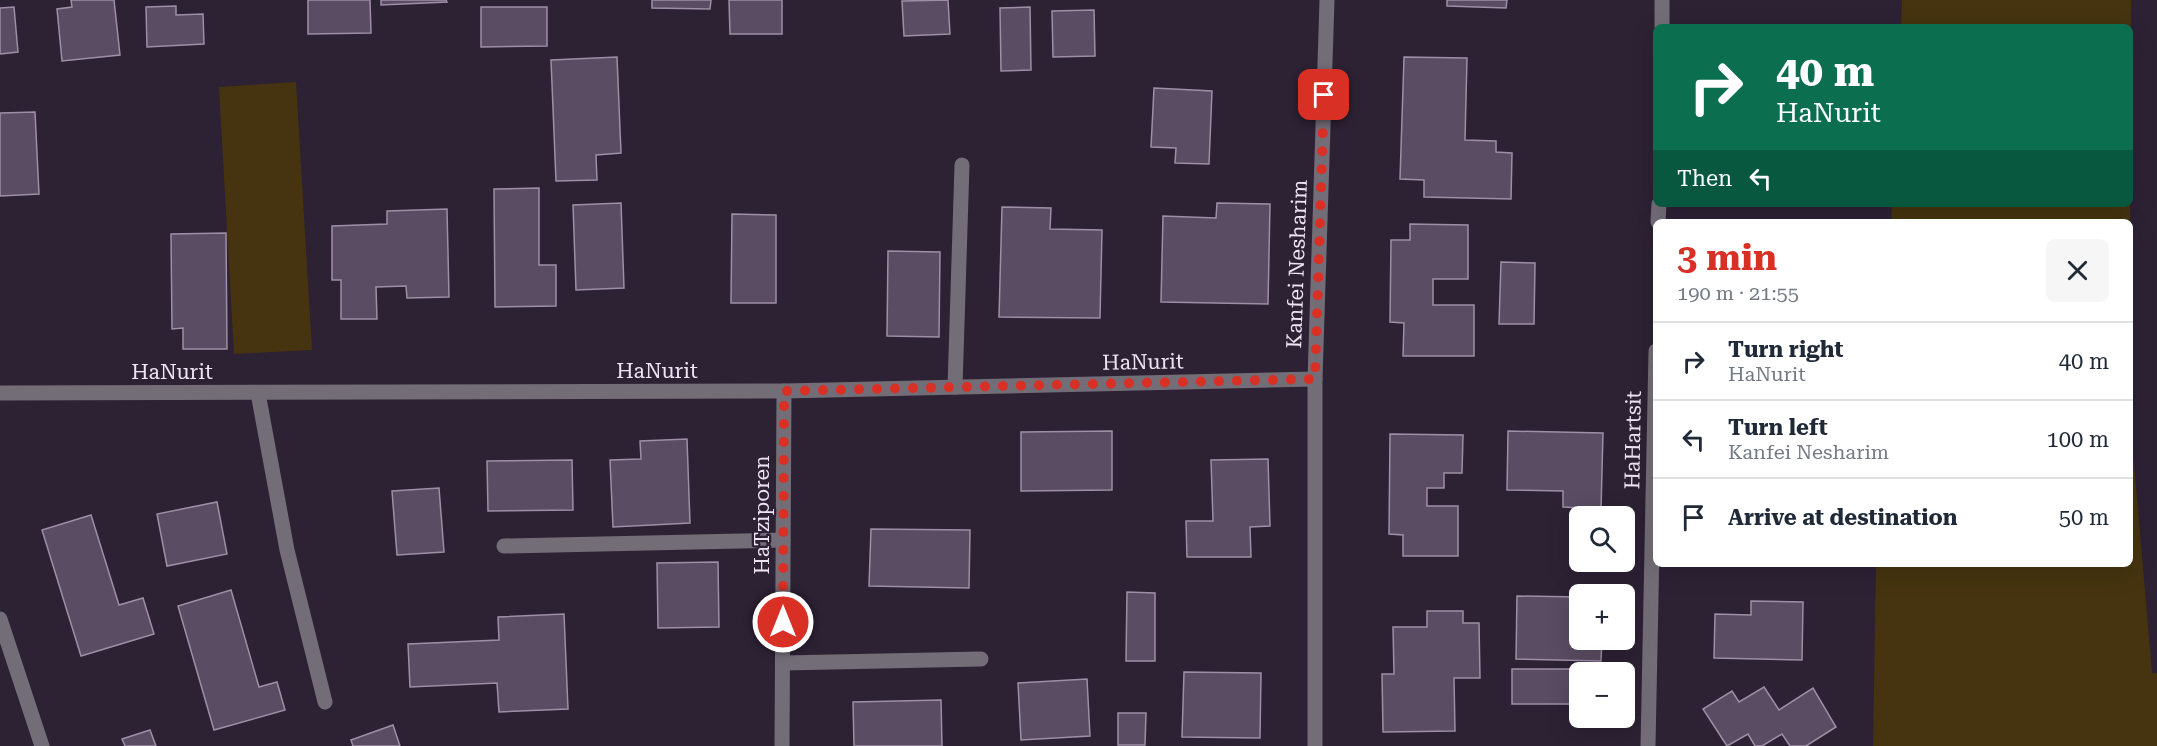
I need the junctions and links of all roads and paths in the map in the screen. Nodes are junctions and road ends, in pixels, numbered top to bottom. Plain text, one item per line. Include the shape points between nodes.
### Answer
1 (1327, 0) edge
2 (1662, 0) edge
3 (1662, 24) edge
4 (962, 165) dead end
5 (1315, 379) junction
6 (955, 387) junction
7 (784, 391) junction
8 (0, 393) edge
9 (258, 393) junction
10 (1653, 499) edge
11 (783, 540) junction
12 (504, 546) dead end
13 (0, 620) edge
14 (981, 659) dead end
15 (783, 663) junction
16 (325, 702) dead end
17 (42, 746) edge
18 (782, 746) edge
19 (1315, 746) edge
20 (1648, 746) edge

1 - 5 street, Kanfei Nesharim
2 - 3 street
4 - 6 street
5 - 6 street, HaNurit
5 - 19 street, Kanfei Nesharim
6 - 7 street, HaNurit
7 - 9 street, HaNurit
7 - 11 street, HaTziporen
8 - 9 street, HaNurit
9 - 16 street via 287,550
10 - 20 street, HaHartsit
11 - 12 street
11 - 15 street, HaTziporen
13 - 17 street
14 - 15 street
15 - 18 street, HaTziporen

